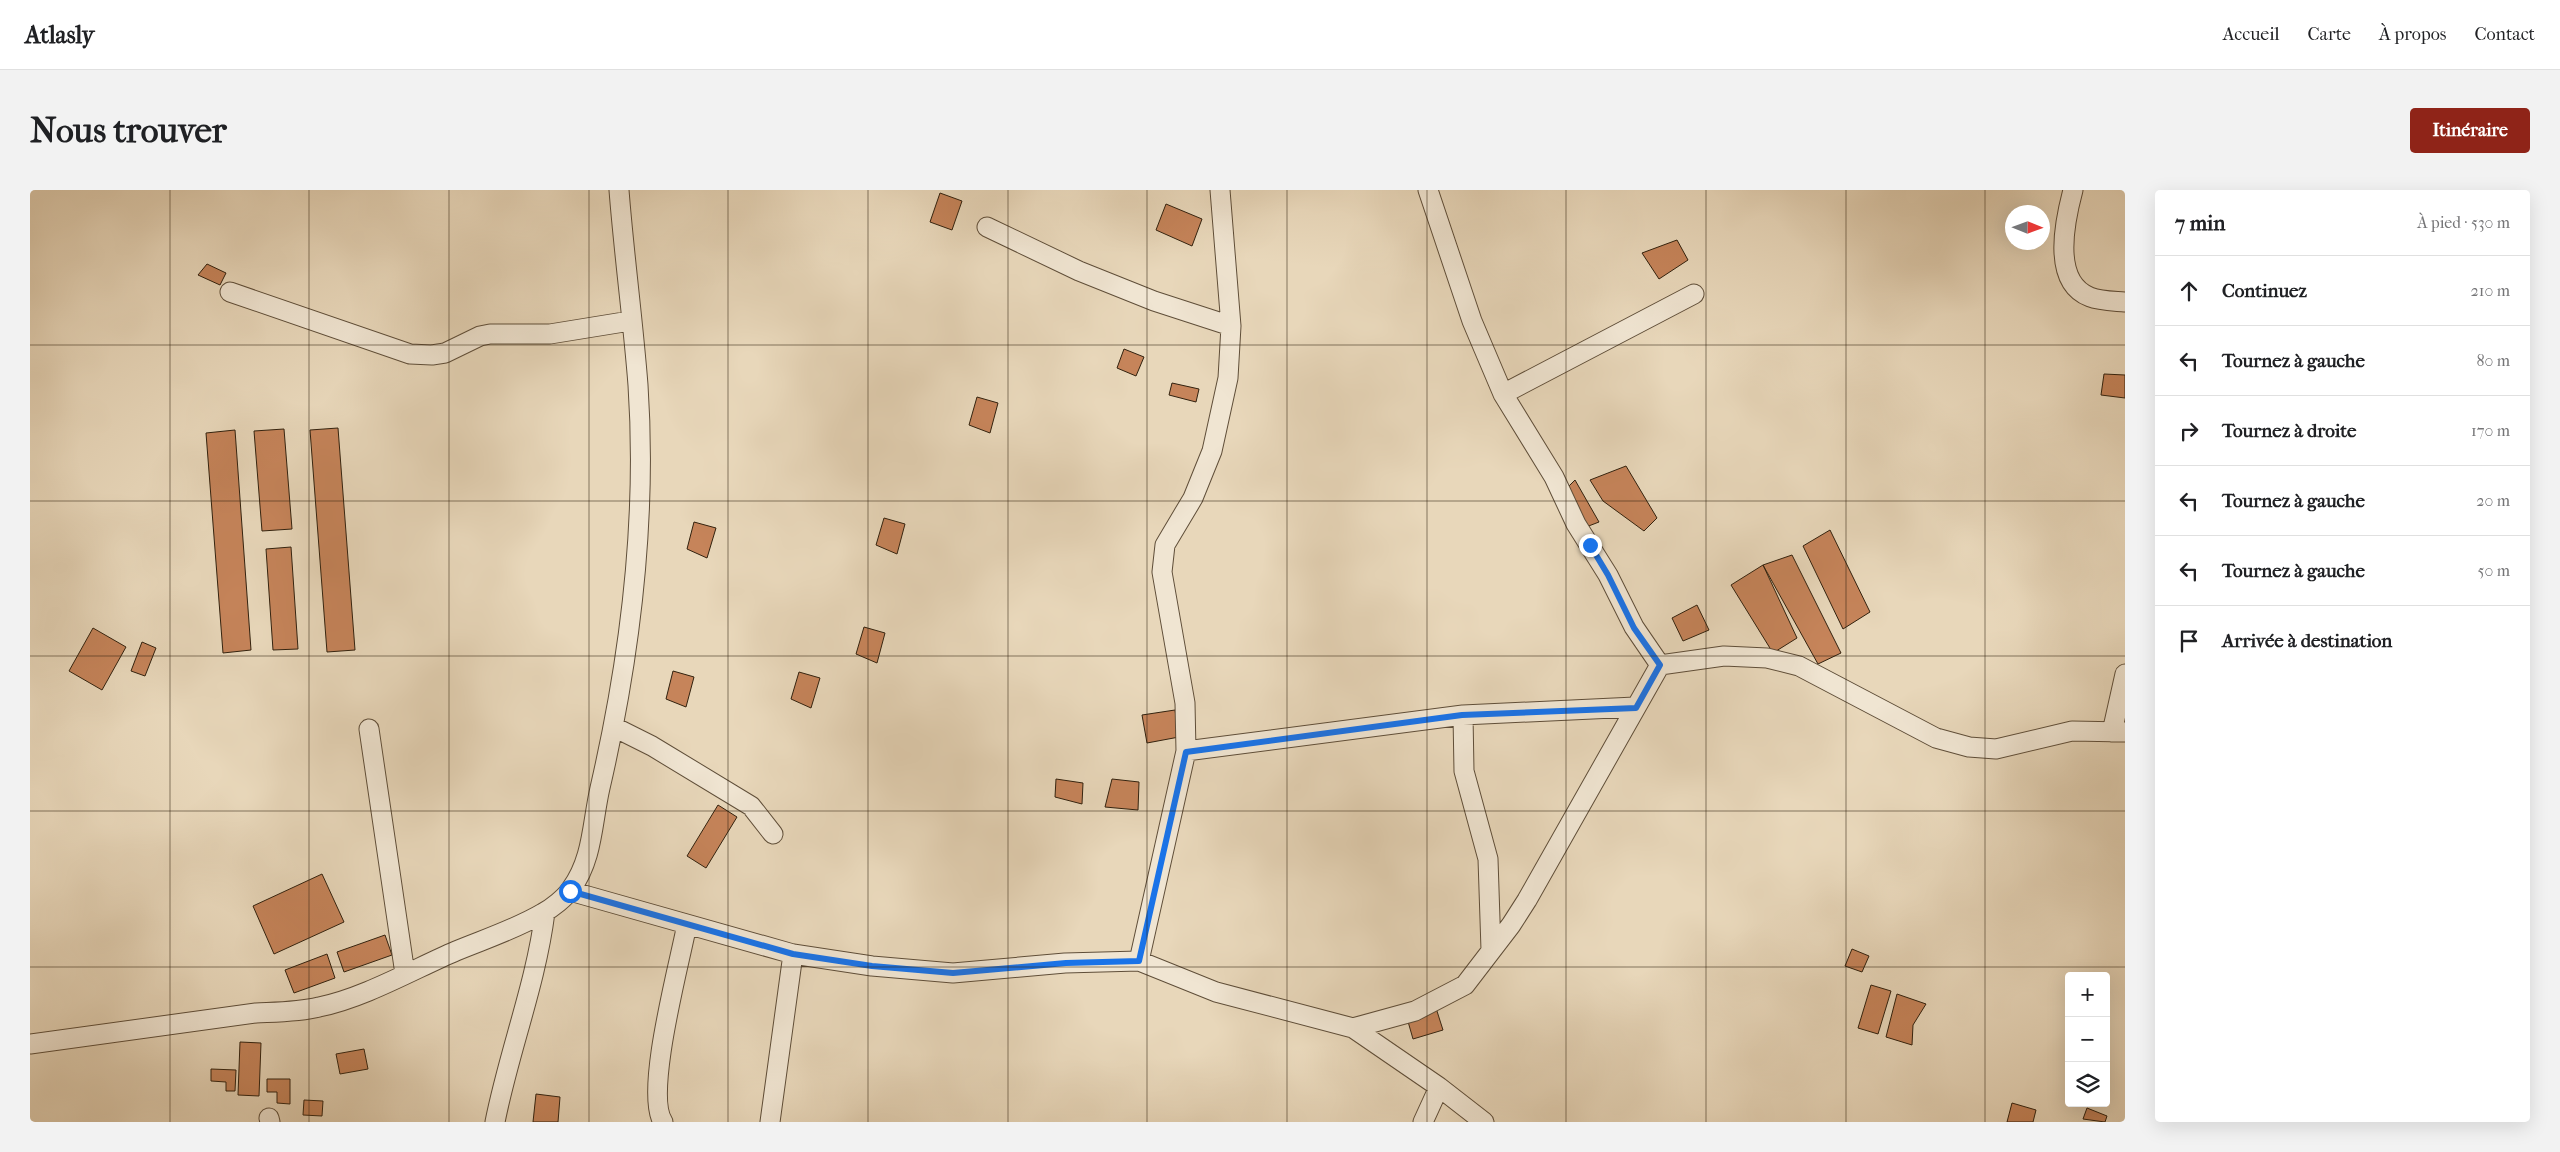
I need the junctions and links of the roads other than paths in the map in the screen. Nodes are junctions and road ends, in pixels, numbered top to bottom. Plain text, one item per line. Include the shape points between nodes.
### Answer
1 (619, 190) edge
2 (1220, 190) edge
3 (1428, 190) edge
4 (2073, 190) edge
5 (987, 227) dead end
6 (230, 292) dead end
7 (1694, 294) dead end
8 (2125, 302) edge
9 (630, 321) junction
10 (1231, 326) junction
11 (1502, 394) junction
12 (1660, 665) junction
13 (2125, 674) edge
14 (1636, 708) junction
15 (1462, 715) junction
16 (614, 727) junction
17 (369, 729) dead end
18 (2119, 732) edge
19 (1186, 752) junction
20 (773, 834) dead end
21 (570, 891) junction
22 (545, 912) junction
23 (687, 924) junction
24 (1491, 950) junction
25 (793, 954) junction
26 (1139, 961) junction
27 (405, 974) junction
28 (1353, 1028) junction
29 (30, 1044) edge
30 (1440, 1087) junction
31 (495, 1122) edge
32 (663, 1122) edge
33 (770, 1122) edge
34 (1423, 1122) edge
35 (1484, 1122) edge

1 - 9 street
2 - 10 street
3 - 11 street via 1472,320
4 - 8 street via 2063,227 2065,260 2073,284 2089,297
5 - 10 street via 1154,301
6 - 9 street via 410,354 422,355 444,353 490,334 550,334
7 - 11 street
9 - 16 street via 638,385 636,538 631,609
10 - 19 street via 1228,378 1212,451 1193,498 1165,545 1162,572 1185,703
11 - 12 street via 1554,477 1576,524 1608,575 1634,628
12 - 14 street
12 - 18 street via 1724,656 1767,658 1799,666 1936,738 1969,747 1996,749 2072,731
13 - 18 street
14 - 15 street
14 - 24 street via 1528,900
15 - 19 street
15 - 24 street via 1464,771 1488,859
16 - 20 street via 652,746 751,806
16 - 21 street via 598,793 592,838 583,870
17 - 27 street
19 - 26 street
21 - 22 street
21 - 23 street
22 - 27 street
22 - 31 street via 541,942
23 - 25 street
23 - 32 street via 659,1060 657,1109
24 - 28 street via 1465,985 1416,1011
25 - 26 street via 872,966 953,973 1066,963
25 - 33 street
26 - 28 street via 1216,992
27 - 29 street via 322,1007
28 - 30 street
30 - 34 street
30 - 35 street

